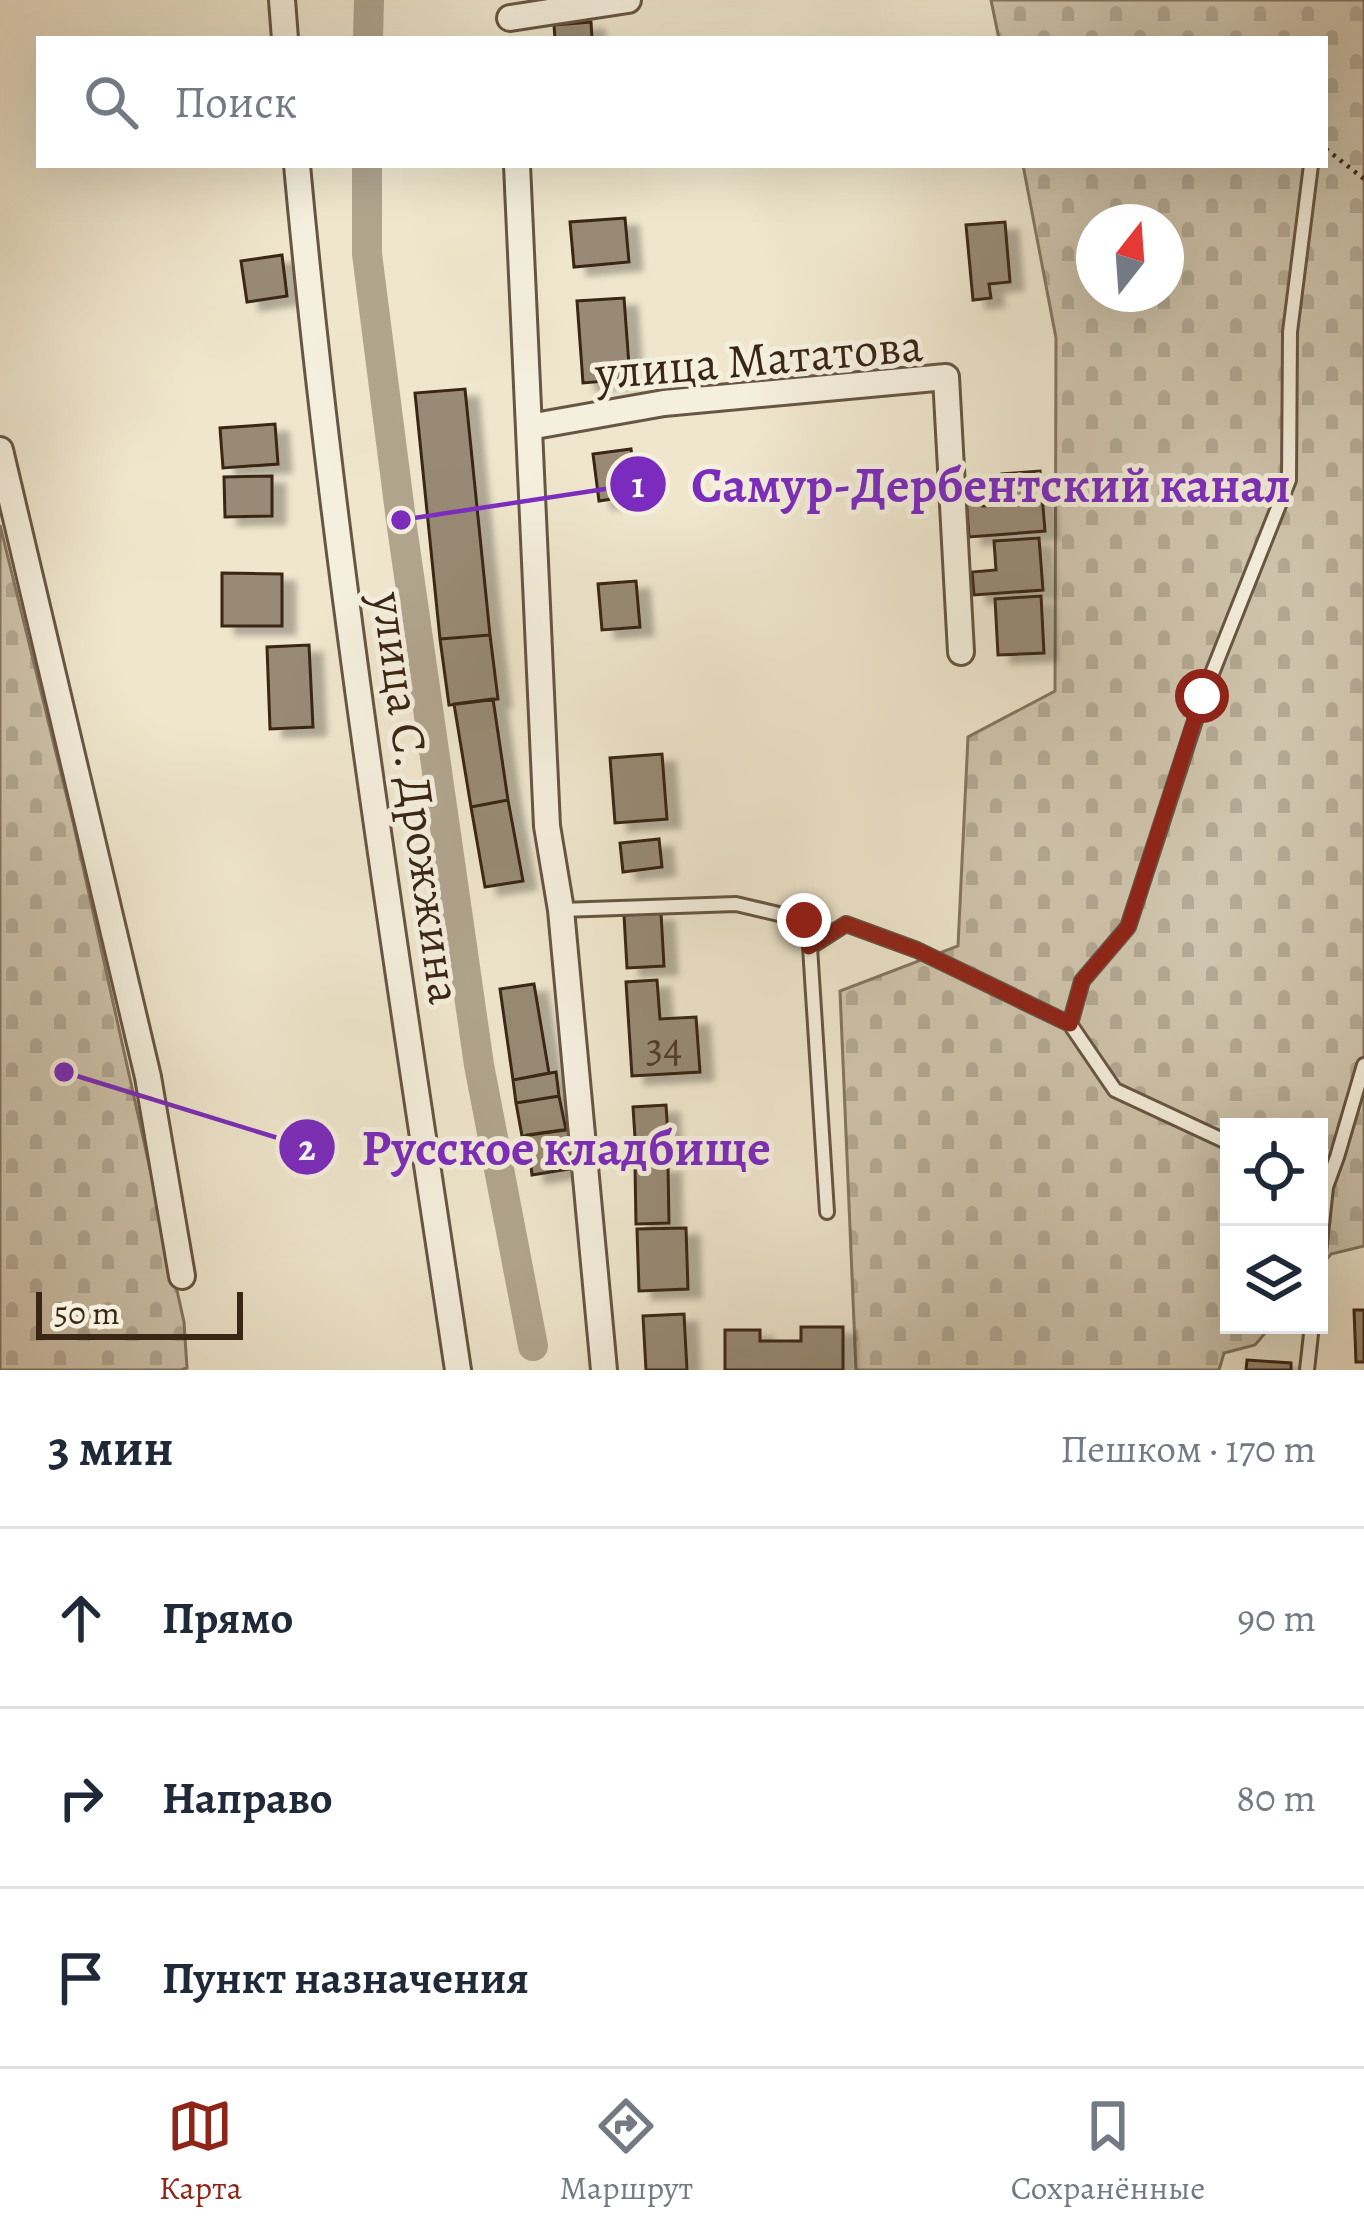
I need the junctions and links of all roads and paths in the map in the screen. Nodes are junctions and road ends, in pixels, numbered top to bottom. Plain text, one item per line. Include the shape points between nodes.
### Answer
1 (282, 0) edge
2 (628, 0) edge
3 (510, 19) edge
4 (285, 36) edge
5 (1328, 150) edge
6 (297, 168) edge
7 (517, 168) edge
8 (1311, 168) edge
9 (1364, 179) edge
10 (529, 428) junction
11 (0, 450) edge
12 (961, 652) dead end
13 (561, 910) junction
14 (809, 947) junction
15 (1070, 1024) junction
16 (1364, 1065) edge
17 (1220, 1139) edge
18 (1328, 1169) edge
19 (827, 1212) dead end
20 (182, 1276) dead end
21 (1311, 1334) edge
22 (458, 1370) edge
23 (604, 1370) edge
24 (1307, 1370) edge

1 - 4 street
2 - 3 street
5 - 9 path
6 - 22 street, улица С. Дрожжина via 356,675
7 - 10 street
8 - 15 lane via 1289,332 1289,480 1202,696 1128,927 1082,981
10 - 12 street, улица Мататова via 664,403 946,377
10 - 13 street via 547,826
11 - 20 street via 148,1077
13 - 14 lane via 736,904 804,920
13 - 23 street
14 - 15 lane via 846,924
14 - 19 lane
15 - 17 lane via 1115,1090
16 - 18 lane
21 - 24 lane

